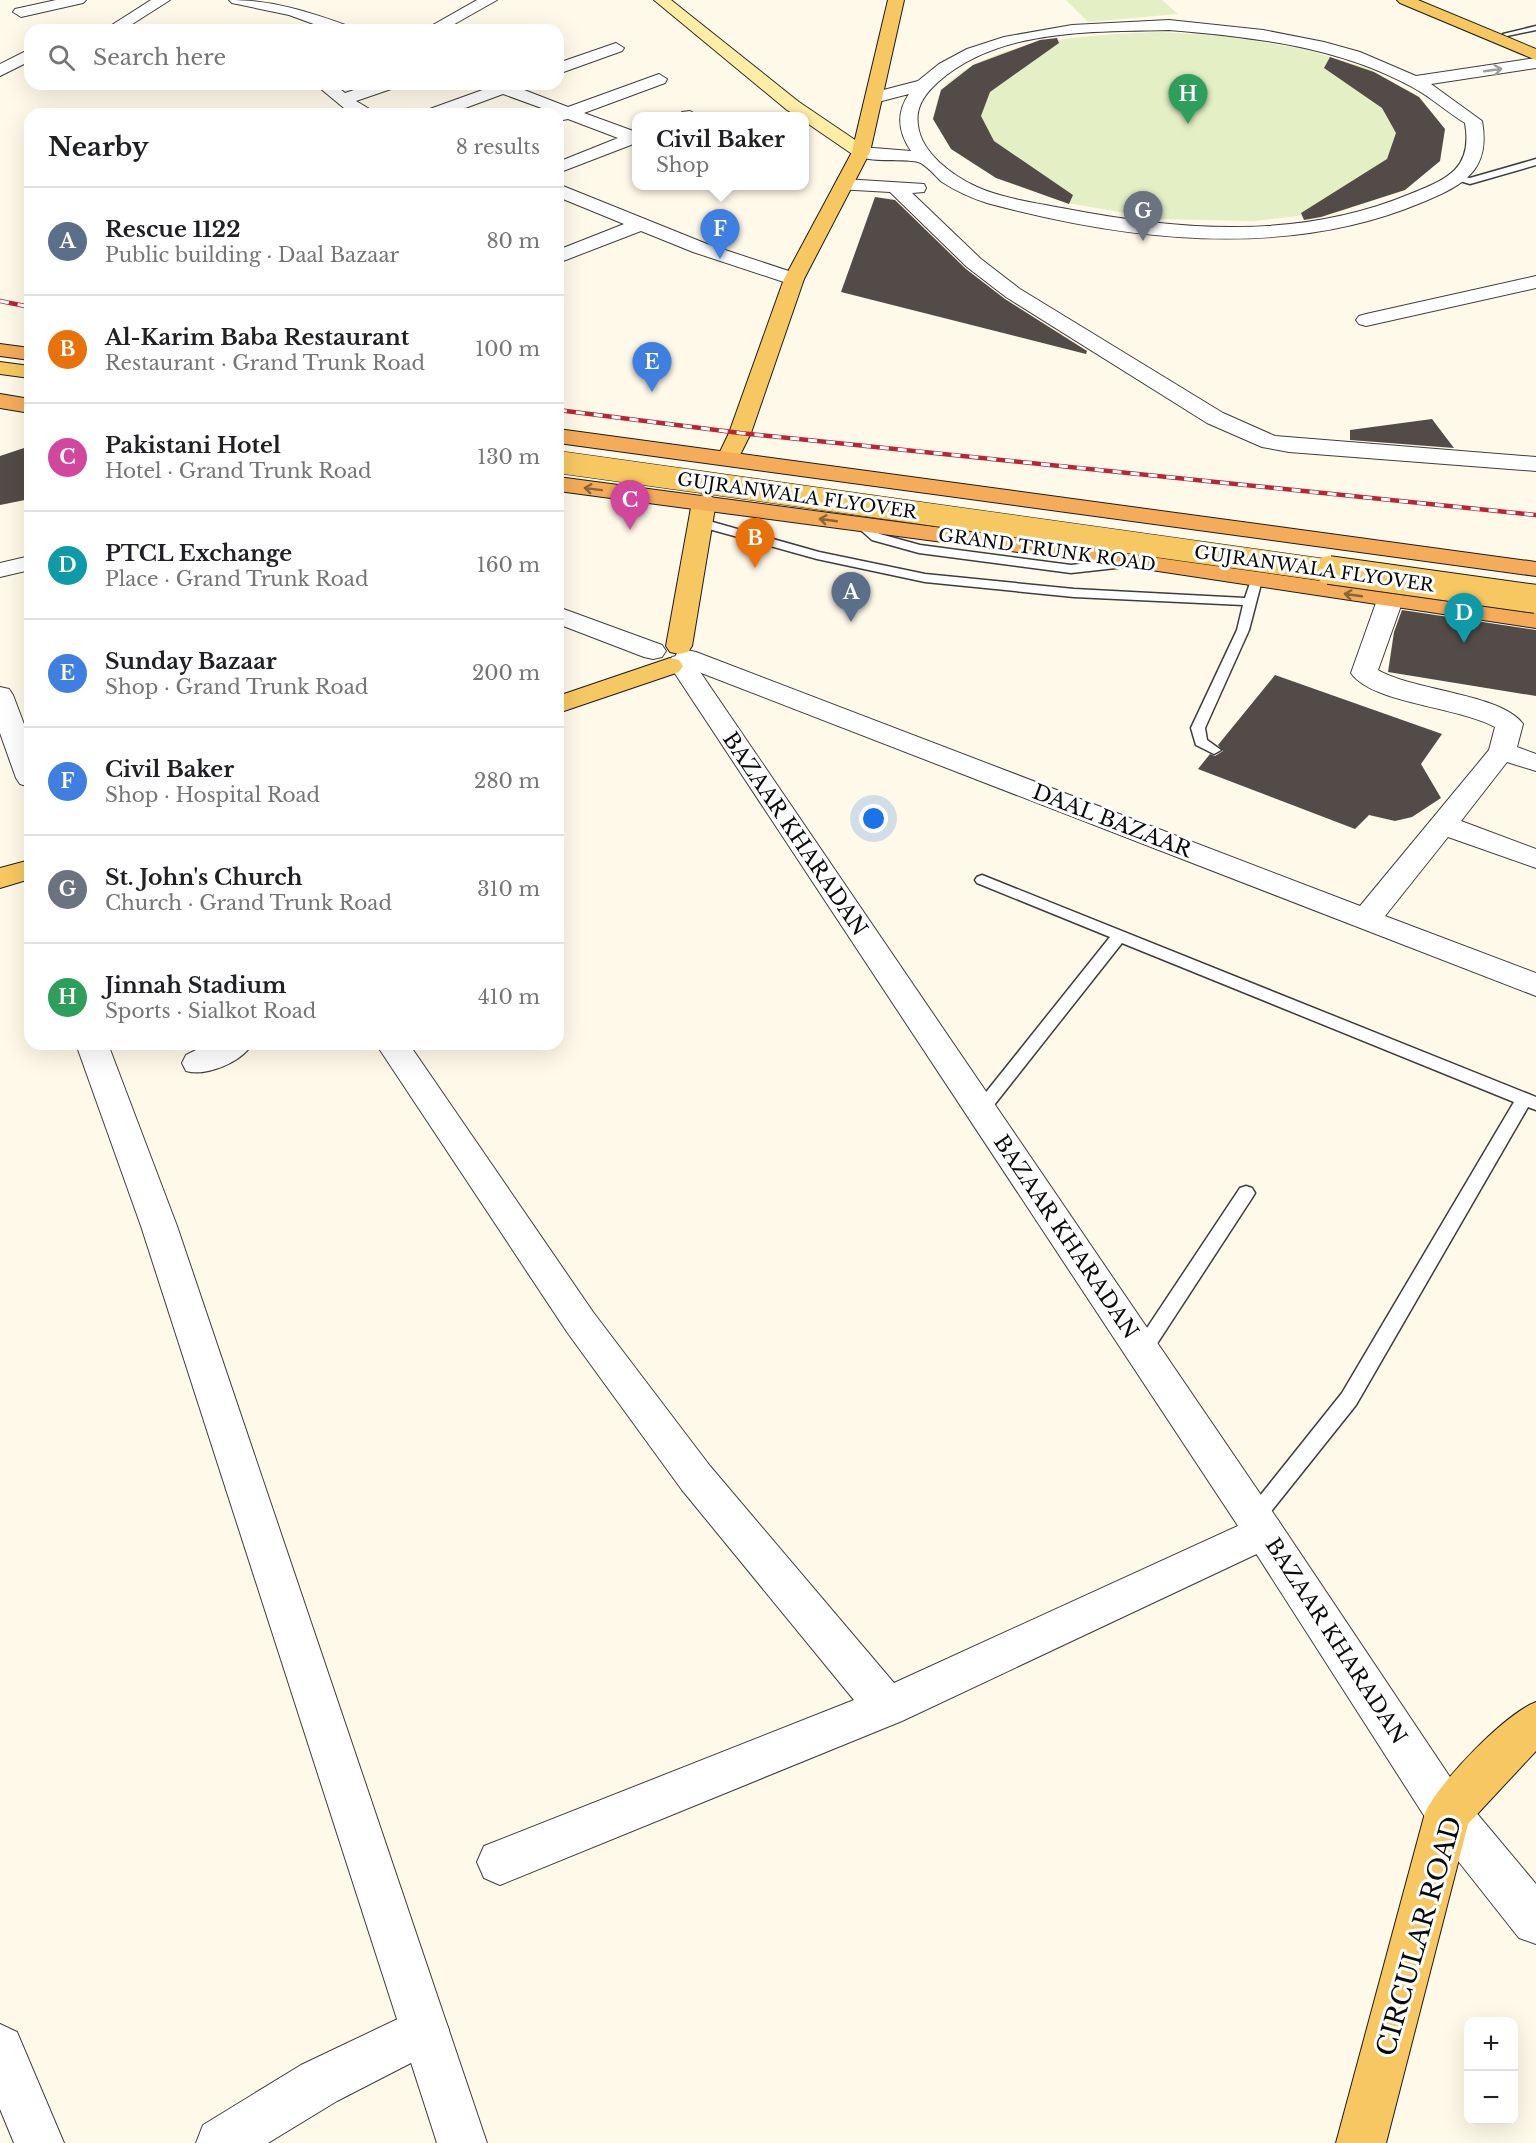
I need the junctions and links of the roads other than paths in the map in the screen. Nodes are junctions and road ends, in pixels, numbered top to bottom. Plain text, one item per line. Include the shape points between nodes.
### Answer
1 (78, 0) edge
2 (162, 0) edge
3 (237, 0) edge
4 (317, 0) edge
5 (489, 0) edge
6 (662, 0) edge
7 (896, 0) edge
8 (1406, 0) edge
9 (1426, 0) edge
10 (293, 11) junction
11 (21, 12) dead end
12 (122, 24) edge
13 (329, 24) edge
14 (443, 24) edge
15 (1536, 28) edge
16 (1507, 34) junction
17 (1536, 46) edge
18 (616, 48) dead end
19 (1536, 55) edge
20 (24, 58) edge
21 (1374, 62) junction
22 (1536, 63) edge
23 (564, 67) edge
24 (0, 73) edge
25 (20, 77) dead end
26 (1442, 77) junction
27 (658, 79) dead end
28 (1415, 81) junction
29 (924, 85) junction
30 (331, 90) edge
31 (370, 90) edge
32 (491, 90) edge
33 (513, 90) edge
34 (1468, 96) junction
35 (1441, 97) junction
36 (874, 98) junction
37 (344, 99) junction
38 (359, 108) edge
39 (447, 108) edge
40 (551, 108) edge
41 (802, 112) edge
42 (564, 114) edge
43 (564, 114) edge
44 (809, 117) edge
45 (1473, 121) junction
46 (632, 136) edge
47 (632, 138) edge
48 (861, 152) junction
49 (922, 157) junction
50 (1536, 162) edge
51 (564, 166) edge
52 (1458, 179) junction
53 (844, 185) junction
54 (896, 188) junction
55 (967, 189) junction
56 (564, 192) edge
57 (640, 224) junction
58 (564, 255) edge
59 (794, 279) junction
60 (1536, 282) edge
61 (1366, 320) dead end
62 (0, 350) edge
63 (24, 353) edge
64 (0, 368) edge
65 (24, 371) edge
66 (0, 386) edge
67 (24, 389) edge
68 (0, 401) edge
69 (24, 405) edge
70 (564, 437) edge
71 (564, 449) edge
72 (728, 458) junction
73 (564, 463) edge
74 (1536, 464) edge
75 (564, 485) edge
76 (703, 513) junction
77 (1140, 514) junction
78 (1138, 561) junction
79 (24, 564) edge
80 (1536, 569) edge
81 (0, 570) edge
82 (1536, 584) edge
83 (1253, 591) junction
84 (1536, 599) edge
85 (1390, 600) junction
86 (564, 617) edge
87 (1536, 620) edge
88 (670, 657) junction
89 (564, 690) edge
90 (0, 695) edge
91 (564, 702) edge
92 (1214, 750) dead end
93 (1502, 751) junction
94 (24, 761) edge
95 (1536, 763) edge
96 (1442, 824) junction
97 (0, 855) edge
98 (1536, 859) edge
99 (24, 864) edge
100 (24, 868) edge
101 (0, 878) edge
102 (982, 880) dead end
103 (1366, 919) junction
104 (1120, 935) junction
105 (1536, 985) edge
106 (94, 1050) edge
107 (223, 1050) edge
108 (396, 1050) edge
109 (198, 1062) dead end
110 (1530, 1102) edge
111 (981, 1110) junction
112 (1246, 1193) dead end
113 (1142, 1351) junction
114 (1259, 1525) junction
115 (887, 1707) junction
116 (1536, 1722) edge
117 (1448, 1813) junction
118 (500, 1862) dead end
119 (1536, 1921) edge
120 (425, 2030) junction
121 (0, 2049) edge
122 (39, 2143) edge
123 (221, 2143) edge
124 (462, 2143) edge
125 (1361, 2143) edge

1 - 11 street
2 - 12 street
3 - 10 street
4 - 10 street
5 - 14 street
6 - 41 main road
7 - 36 main road
8 - 19 main road
9 - 16 main road
10 - 13 street
15 - 16 lane
16 - 17 main road
18 - 23 street
20 - 24 street
21 - 26 street
21 - 28 street
21 - 29 street via 1312,43 1242,31 1097,27 1032,36 976,51 936,72
26 -> 22 street
24 - 25 street
26 - 28 street
26 - 34 street
27 - 42 street
28 - 35 street
29 - 36 street
29 - 49 street via 913,98 906,124
30 - 37 street
31 - 37 street
32 - 39 street
33 - 40 street
34 - 35 street
34 - 45 street via 1478,110
35 - 45 street
36 - 48 main road
37 - 38 street
43 - 46 street
44 - 48 main road
45 - 52 street via 1476,153
47 - 51 street
48 - 49 street
48 - 53 main road
49 - 55 street
50 - 52 lane via 1470,181
52 - 55 street via 1398,209 1334,225 1258,232 1175,231 1094,220
53 - 54 street
53 - 59 main road
54 - 55 street
54 - 74 street via 974,263 1013,293 1215,418 1248,433 1289,445
56 - 57 street
57 - 58 street
57 - 59 street
59 - 72 main road
60 - 61 street
62 - 63 highway
64 - 65 main road
66 - 67 main road
68 - 69 highway
70 - 72 highway
71 - 82 main road, GUJRANWALA FLYOVER
72 - 77 highway
73 - 84 main road, GUJRANWALA FLYOVER, bridge
76 -> 75 highway, GRAND TRUNK ROAD
78 -> 76 highway, GRAND TRUNK ROAD via 861,525
76 - 83 lane via 817,555 925,578 1074,593
76 - 88 main road
77 - 78 highway
77 - 80 highway
78 - 83 highway, GRAND TRUNK ROAD
79 - 81 street
85 -> 83 highway, GRAND TRUNK ROAD
83 - 92 lane via 1243,630 1198,728 1201,742
85 - 87 highway, GRAND TRUNK ROAD
85 - 93 street via 1364,673 1375,682 1472,705 1500,717 1509,724
86 - 88 street, DAAL BAZAAR
88 - 89 main road
88 - 91 main road
88 - 103 street, DAAL BAZAAR
88 - 111 street, BAZAAR KHARADAN
90 - 94 street
93 - 95 street
93 - 96 street
96 - 98 street
96 - 103 street
97 - 99 main road
100 - 101 main road
102 - 104 lane
103 - 105 street, DAAL BAZAAR
104 - 110 lane
104 - 111 lane
106 - 120 street via 159,1226
107 - 109 street
108 - 115 street via 580,1322 696,1478
110 - 114 lane via 1349,1399
111 - 113 street, BAZAAR KHARADAN
112 - 113 lane
113 - 114 street, BAZAAR KHARADAN
114 - 115 street
114 - 117 street, BAZAAR KHARADAN
115 - 118 street
116 - 117 main road, CIRCULAR ROAD
117 - 119 street, BAZAAR KHARADAN
117 - 125 main road, CIRCULAR ROAD
120 - 123 street via 319,2082
120 - 124 street
121 - 122 street

